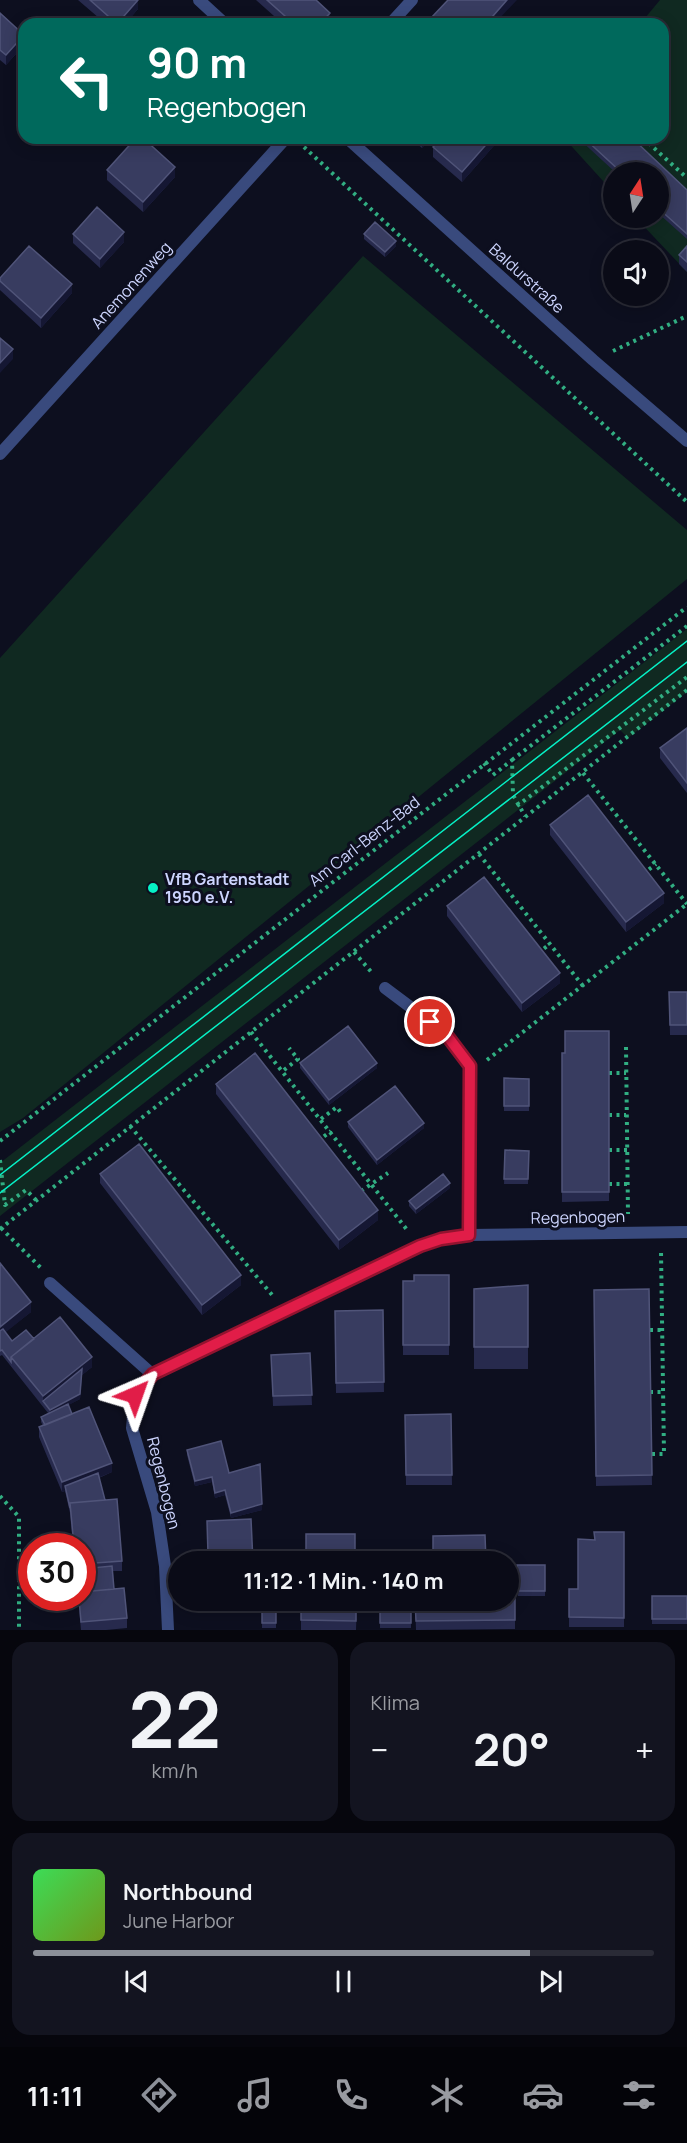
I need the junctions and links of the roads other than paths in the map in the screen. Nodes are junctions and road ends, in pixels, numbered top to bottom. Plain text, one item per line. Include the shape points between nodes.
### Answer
1 (199, 0) edge
2 (412, 0) edge
3 (218, 18) edge
4 (396, 18) edge
5 (281, 144) edge
6 (354, 144) edge
7 (687, 441) edge
8 (0, 454) edge
9 (385, 988) road end
10 (687, 1232) edge
11 (469, 1235) junction
12 (50, 1283) road end
13 (153, 1374) junction
14 (168, 1630) edge

1 - 3 street
2 - 4 street
5 - 8 street, Anemonenweg
6 - 7 street, Baldurstraße
9 - 11 street via 445,1033 470,1066
10 - 11 street, Regenbogen
11 - 13 street, Regenbogen via 420,1246
12 - 13 street
13 - 14 street, Regenbogen via 135,1395 132,1428 157,1512

